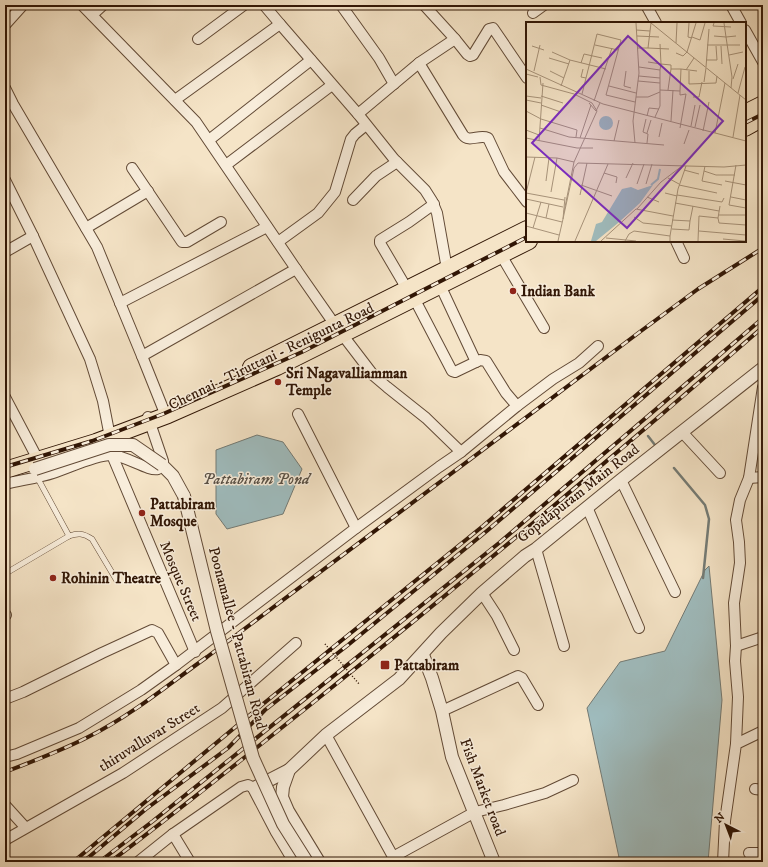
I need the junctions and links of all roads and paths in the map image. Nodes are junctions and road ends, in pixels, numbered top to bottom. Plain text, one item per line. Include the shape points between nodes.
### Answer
1 (23, 5) edge
2 (82, 5) edge
3 (103, 5) edge
4 (244, 5) edge
5 (264, 5) edge
6 (340, 5) edge
7 (424, 5) edge
8 (544, 5) edge
9 (646, 5) edge
10 (731, 5) edge
11 (533, 13) dead end
12 (92, 15) junction
13 (655, 22) edge
14 (740, 22) edge
15 (280, 24) junction
16 (5, 25) edge
17 (746, 32) edge
18 (198, 39) dead end
19 (455, 39) junction
20 (311, 60) junction
21 (763, 62) edge
22 (418, 63) junction
23 (526, 76) edge
24 (394, 84) junction
25 (332, 85) junction
26 (5, 88) edge
27 (175, 100) junction
28 (763, 104) edge
29 (9, 106) edge
30 (746, 112) edge
31 (358, 114) junction
32 (763, 118) edge
33 (366, 125) junction
34 (746, 127) edge
35 (209, 140) junction
36 (397, 162) junction
37 (226, 165) junction
38 (132, 168) dead end
39 (5, 180) edge
40 (148, 191) junction
41 (353, 200) dead end
42 (526, 201) edge
43 (434, 204) junction
44 (221, 222) dead end
45 (267, 227) junction
46 (86, 228) junction
47 (526, 230) edge
48 (33, 236) junction
49 (278, 242) junction
50 (527, 242) edge
51 (676, 242) edge
52 (5, 252) edge
53 (501, 255) junction
54 (684, 258) dead end
55 (296, 269) junction
56 (447, 269) junction
57 (440, 285) junction
58 (410, 293) junction
59 (120, 303) junction
60 (544, 328) dead end
61 (339, 330) junction
62 (598, 346) dead end
63 (142, 356) junction
64 (476, 362) junction
65 (763, 368) edge
66 (763, 388) edge
67 (5, 397) edge
68 (517, 406) junction
69 (165, 412) junction
70 (298, 414) dead end
71 (149, 418) junction
72 (682, 432) junction
73 (110, 433) junction
74 (462, 452) junction
75 (112, 455) junction
76 (5, 460) edge
77 (36, 464) junction
78 (5, 470) edge
79 (720, 473) dead end
80 (5, 476) edge
81 (763, 477) edge
82 (749, 478) junction
83 (621, 480) junction
84 (5, 484) edge
85 (587, 507) junction
86 (356, 528) junction
87 (69, 536) junction
88 (536, 549) junction
89 (8, 572) dead end
90 (116, 581) dead end
91 (675, 592) dead end
92 (482, 593) junction
93 (639, 628) dead end
94 (763, 637) edge
95 (296, 643) dead end
96 (325, 644) dead end
97 (564, 646) dead end
98 (736, 646) junction
99 (514, 650) dead end
100 (195, 652) junction
101 (423, 655) junction
102 (176, 665) junction
103 (359, 684) dead end
104 (5, 699) edge
105 (538, 705) dead end
106 (442, 711) junction
107 (763, 731) edge
108 (326, 735) junction
109 (736, 744) junction
110 (5, 757) edge
111 (289, 770) junction
112 (573, 780) dead end
113 (254, 788) junction
114 (5, 805) edge
115 (475, 812) junction
116 (25, 827) junction
117 (172, 834) junction
118 (5, 840) edge
119 (749, 853) dead end
120 (763, 853) edge
121 (394, 859) edge
122 (138, 862) edge
123 (190, 862) edge
124 (295, 862) edge
125 (307, 862) edge
126 (319, 862) edge
127 (494, 862) edge
128 (723, 862) edge

1 - 16 street
2 - 12 street
3 - 12 street
4 - 18 street
5 - 15 street
6 - 24 street via 379,58
7 - 19 street
8 - 11 street
9 - 13 street
10 - 14 street
12 - 27 street
15 - 20 street
15 - 27 street
17 - 21 street
19 - 22 street
19 - 23 street via 470,56 489,29 494,28
20 - 25 street
20 - 35 street
22 - 24 street
22 - 42 street via 463,135 469,139 483,136 488,138 504,172
24 - 31 street
25 - 31 street
25 - 37 street
26 - 29 street
27 - 35 street
28 - 30 highway
29 - 46 street
31 - 33 street
32 - 34 highway
33 - 36 street
33 - 49 street via 351,139 334,192 318,213
35 - 37 street
36 - 41 street via 376,176
36 - 43 street via 426,190
37 - 45 street
38 - 40 street
39 - 48 street
40 - 44 street via 182,242 187,242
40 - 46 street
43 - 56 street
43 - 58 street via 380,240
45 - 49 street
45 - 59 street
46 - 59 street via 97,247
47 - 56 highway, Chennai - Tiruttani - Renigunta Road
48 - 52 street
48 - 73 street via 90,359
49 - 55 street
50 - 53 highway, Chennai - Tiruttani - Renigunta Road
51 - 54 street
53 - 57 highway, Chennai - Tiruttani - Renigunta Road
53 - 60 street
55 - 61 street
55 - 63 street
56 - 58 highway, Chennai - Tiruttani - Renigunta Road
57 - 58 highway, Chennai - Tiruttani - Renigunta Road
57 - 64 street
58 - 61 highway, Chennai - Tiruttani - Renigunta Road
58 - 64 street via 452,371
59 - 63 street
61 - 69 highway, Chennai - Tiruttani - Renigunta Road via 277,367
61 - 74 street via 374,376 426,418
62 - 68 street
63 - 69 street
64 - 68 street via 487,362
65 - 72 street, Gopalapuram Main Road
66 - 82 street
67 - 77 street
68 - 74 street
69 - 71 highway, Chennai - Tiruttani - Renigunta Road
70 - 86 street
71 - 73 highway, Chennai - Tiruttani - Renigunta Road
71 - 75 street via 163,461 158,470
72 - 79 street
72 - 83 street, Gopalapuram Main Road
73 - 77 highway, Chennai - Tiruttani - Renigunta Road
74 - 86 street
75 - 77 street via 51,474
75 - 100 street, Mosque Street
76 - 77 highway, Chennai - Tiruttani - Renigunta Road
77 - 78 highway, Chennai - Tiruttani - Renigunta Road
77 - 80 street, Poonamallee - Pattabiram Road
77 - 84 street
77 - 87 lane
77 - 125 street, Poonamallee - Pattabiram Road, bridge via 109,445 133,445 173,476 184,496 217,631 253,758 284,824
81 - 82 street
82 - 98 street via 740,500 736,520 740,563 734,603
83 - 85 street, Gopalapuram Main Road
83 - 91 street
85 - 88 street, Gopalapuram Main Road
85 - 93 street
86 - 100 street
87 - 89 lane
87 - 90 lane via 85,534 92,539
88 - 92 street, Gopalapuram Main Road
88 - 97 street
92 - 99 street
92 - 101 street, Gopalapuram Main Road via 441,633
94 - 98 street
95 - 116 street, thiruvalluvar Street via 222,708 122,773
96 - 103 path, bridge
98 - 109 street
100 - 102 street
101 - 106 street, Fish Market road
101 - 108 street, Gopalapuram Main Road via 399,680
102 - 104 street via 158,633 152,630
102 - 110 street via 79,728
105 - 106 street via 522,678 518,676
106 - 115 street, Fish Market road via 452,757
107 - 109 street
108 - 111 street, Gopalapuram Main Road
108 - 121 street
109 - 128 street via 725,821
111 - 113 street
111 - 126 street via 282,797
112 - 115 street via 545,793
113 - 117 street via 248,785 241,787
113 - 124 street
114 - 116 street
115 - 121 street
115 - 127 street, Fish Market road
116 - 118 street, thiruvalluvar Street
117 - 122 street
117 - 123 street
119 - 120 street

